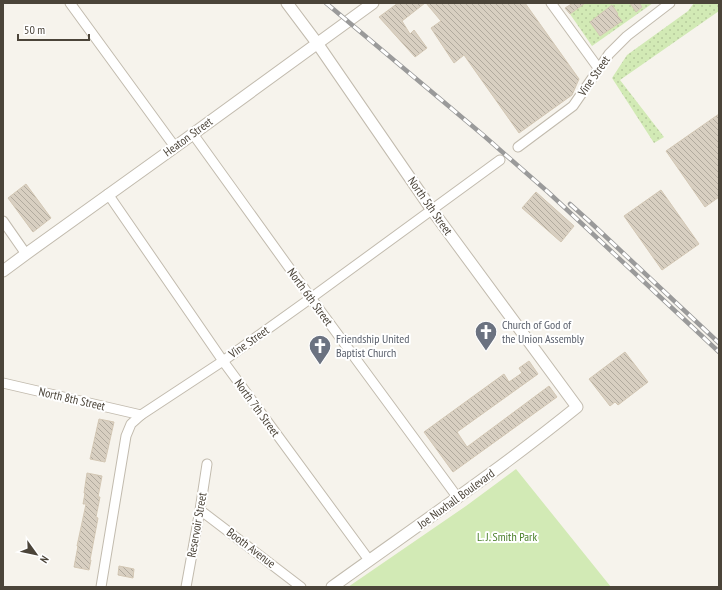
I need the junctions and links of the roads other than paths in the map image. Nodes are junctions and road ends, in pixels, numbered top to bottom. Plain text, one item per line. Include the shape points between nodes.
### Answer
1 (70, 3) edge
2 (287, 3) edge
3 (372, 3) edge
4 (551, 3) edge
5 (670, 3) edge
6 (317, 43) junction
7 (599, 69) junction
8 (193, 134) junction
9 (176, 146) junction
10 (518, 147) dead end
11 (500, 160) dead end
12 (108, 194) junction
13 (432, 210) junction
14 (3, 220) edge
15 (26, 254) junction
16 (3, 271) edge
17 (311, 298) junction
18 (223, 361) junction
19 (3, 383) edge
20 (577, 407) joint
21 (140, 415) junction
22 (207, 464) dead end
23 (458, 498) junction
24 (200, 510) junction
25 (369, 560) junction
26 (101, 587) edge
27 (186, 587) edge
28 (301, 587) edge
29 (332, 587) edge

1 - 9 street
2 - 6 street, North 5th Street
3 - 6 street, Heaton Street
4 - 7 street
5 - 7 street, Vine Street via 627,36 609,54
6 - 8 street, Heaton Street
6 - 13 street, North 5th Street
7 - 10 street, Vine Street via 573,106
8 - 9 street, Heaton Street
8 - 17 street, North 6th Street
9 - 12 street, Heaton Street
11 - 13 street, Vine Street
12 - 15 street, Heaton Street
12 - 18 street, North 7th Street
13 - 17 street, Vine Street
13 - 20 street, North 5th Street
14 - 15 street
15 - 16 street, Heaton Street
17 - 18 street, Vine Street
17 - 23 street, North 6th Street
18 - 21 street, Vine Street
18 - 25 street, North 7th Street
19 - 21 street, North 8th Street
20 - 23 street, Joe Nuxhall Boulevard
21 - 26 street, Vine Street via 131,424 126,436
22 - 24 street, Reservoir Street
23 - 25 street, Joe Nuxhall Boulevard
24 - 27 street, Reservoir Street
24 - 28 street, Booth Avenue
25 - 29 street, Joe Nuxhall Boulevard

